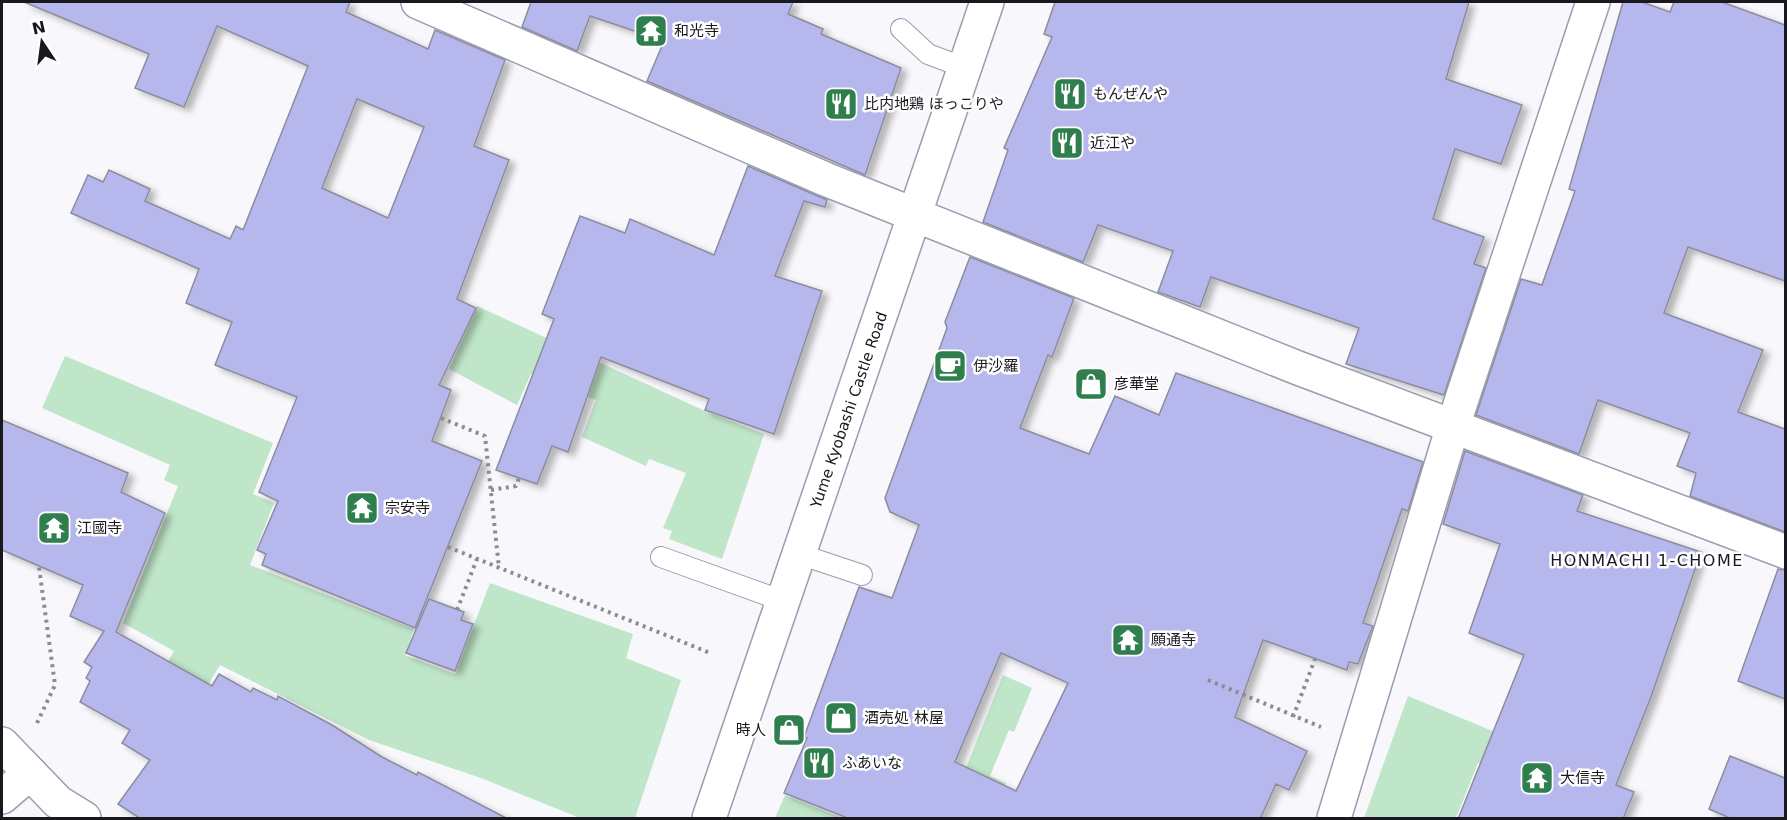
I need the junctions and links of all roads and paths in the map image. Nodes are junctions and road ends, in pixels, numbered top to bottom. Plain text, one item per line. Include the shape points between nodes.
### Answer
1 (418, 2) edge
2 (987, 2) edge
3 (1593, 2) edge
4 (901, 29) dead end
5 (965, 68) junction
6 (917, 213) junction
7 (441, 418) dead end
8 (1453, 426) junction
9 (519, 478) dead end
10 (491, 490) junction
11 (448, 547) dead end
12 (1785, 552) edge
13 (799, 554) junction
14 (661, 557) dead end
15 (477, 559) junction
16 (39, 567) dead end
17 (499, 568) junction
18 (862, 575) dead end
19 (783, 601) junction
20 (457, 610) dead end
21 (710, 654) dead end
22 (1315, 659) dead end
23 (1208, 680) dead end
24 (1293, 717) junction
25 (1359, 740) junction
26 (16, 758) edge
27 (2, 797) edge
28 (84, 819) edge
29 (710, 819) edge
30 (1334, 819) edge

1 - 6 street via 664,115
2 - 5 street, Yume Kyobashi Castle Road
3 - 8 street
4 - 5 lane via 927,54
5 - 6 street, Yume Kyobashi Castle Road
6 - 8 street via 1295,374
6 - 13 street, Yume Kyobashi Castle Road
7 - 10 path via 485,436
8 - 12 street via 1733,541
8 - 25 street via 1391,653
9 - 10 path via 516,486
10 - 17 path
11 - 15 path
13 - 18 lane
13 - 19 street, Yume Kyobashi Castle Road
14 - 19 lane
15 - 17 path
15 - 20 path
16 - 26 path via 55,685
17 - 21 path
19 - 29 street, Yume Kyobashi Castle Road
22 - 24 path
23 - 24 path
24 - 25 path
25 - 30 street
26 - 27 street
26 - 28 street via 58,802

